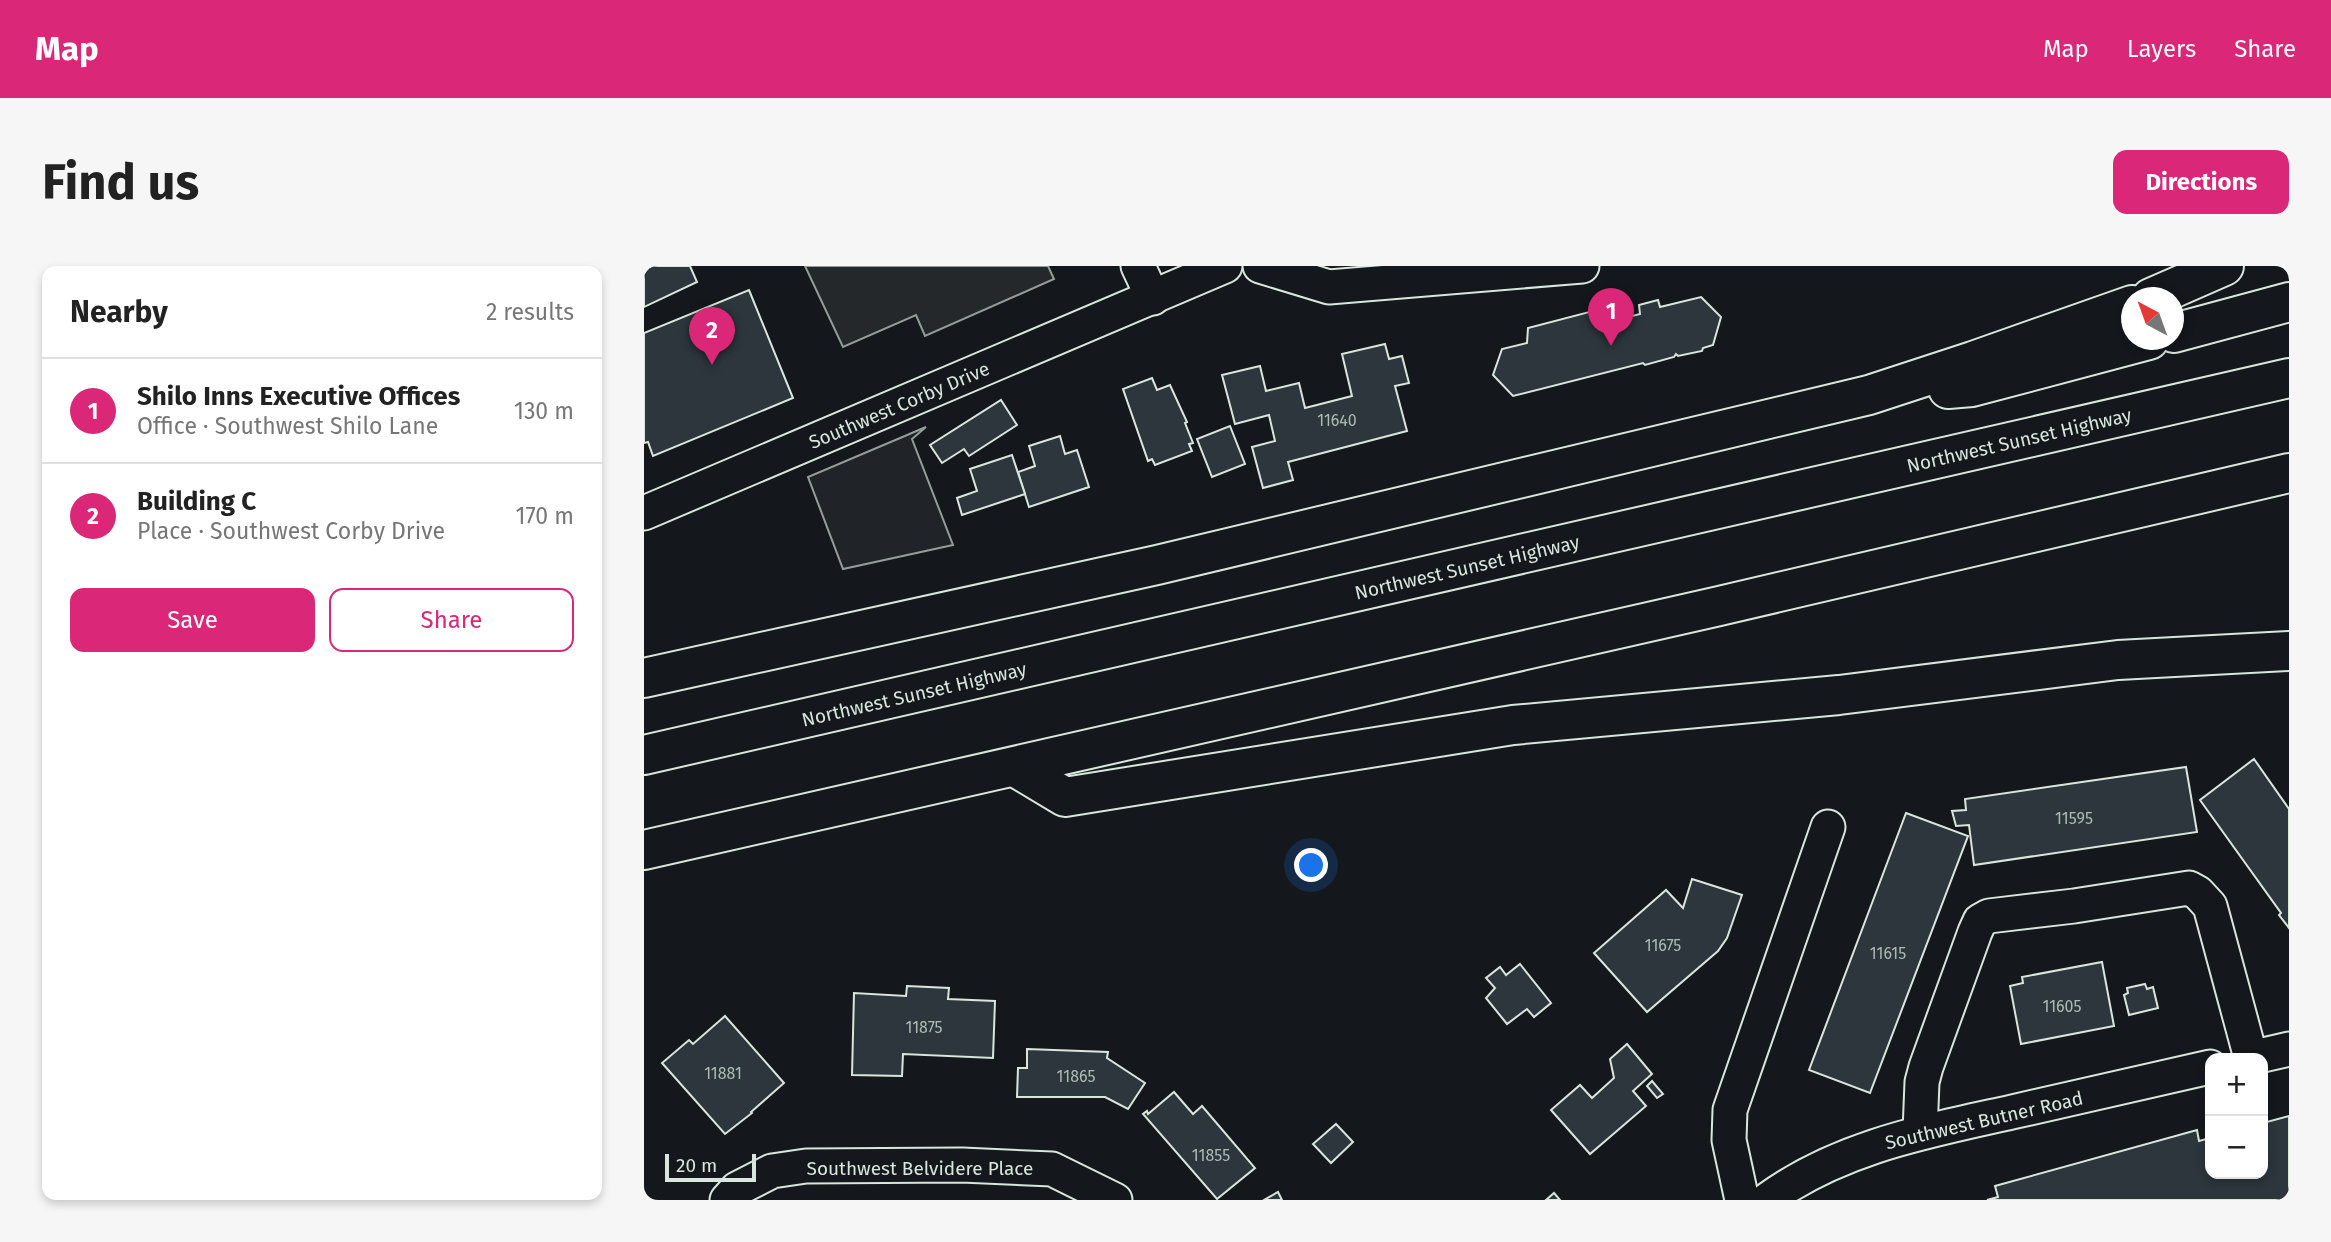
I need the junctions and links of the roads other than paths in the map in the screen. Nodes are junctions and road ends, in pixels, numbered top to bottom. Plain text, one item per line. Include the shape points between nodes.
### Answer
1 (1138, 266) edge
2 (1225, 266) edge
3 (1260, 266) edge
4 (1582, 266) edge
5 (2224, 266) edge
6 (2176, 287) edge
7 (1153, 298) junction
8 (2289, 302) edge
9 (2121, 309) edge
10 (2184, 330) edge
11 (2121, 347) edge
12 (2289, 378) edge
13 (1869, 395) junction
14 (2289, 473) edge
15 (644, 513) edge
16 (2289, 651) edge
17 (644, 678) edge
18 (644, 755) edge
19 (1015, 767) junction
20 (1828, 827) dead end
21 (644, 850) edge
22 (2289, 1049) edge
23 (2249, 1053) edge
24 (2268, 1054) edge
25 (2205, 1068) edge
26 (1920, 1132) junction
27 (727, 1200) edge
28 (1115, 1200) edge
29 (1742, 1200) edge
30 (1767, 1200) edge

1 - 7 street
2 - 7 street, Southwest Corby Drive
3 - 4 street via 1329,287
5 - 6 highway
7 - 15 street, Southwest Corby Drive
8 - 10 highway
9 - 13 highway
11 - 13 highway via 1972,387
12 - 18 highway, Northwest Sunset Highway
13 - 17 highway via 1144,568
14 - 19 highway
16 - 19 highway via 2118,660 1839,695 1513,725 1065,797
19 - 21 highway
20 - 29 street via 1730,1110 1729,1140
22 - 24 street
23 - 26 street via 2210,906 2189,888 1989,916 1975,932 1926,1067
25 - 26 street, Southwest Butner Road
26 - 30 street, Southwest Butner Road via 1857,1151
27 - 28 street, Southwest Belvidere Place via 737,1189 772,1171 806,1166 962,1165 1052,1169

